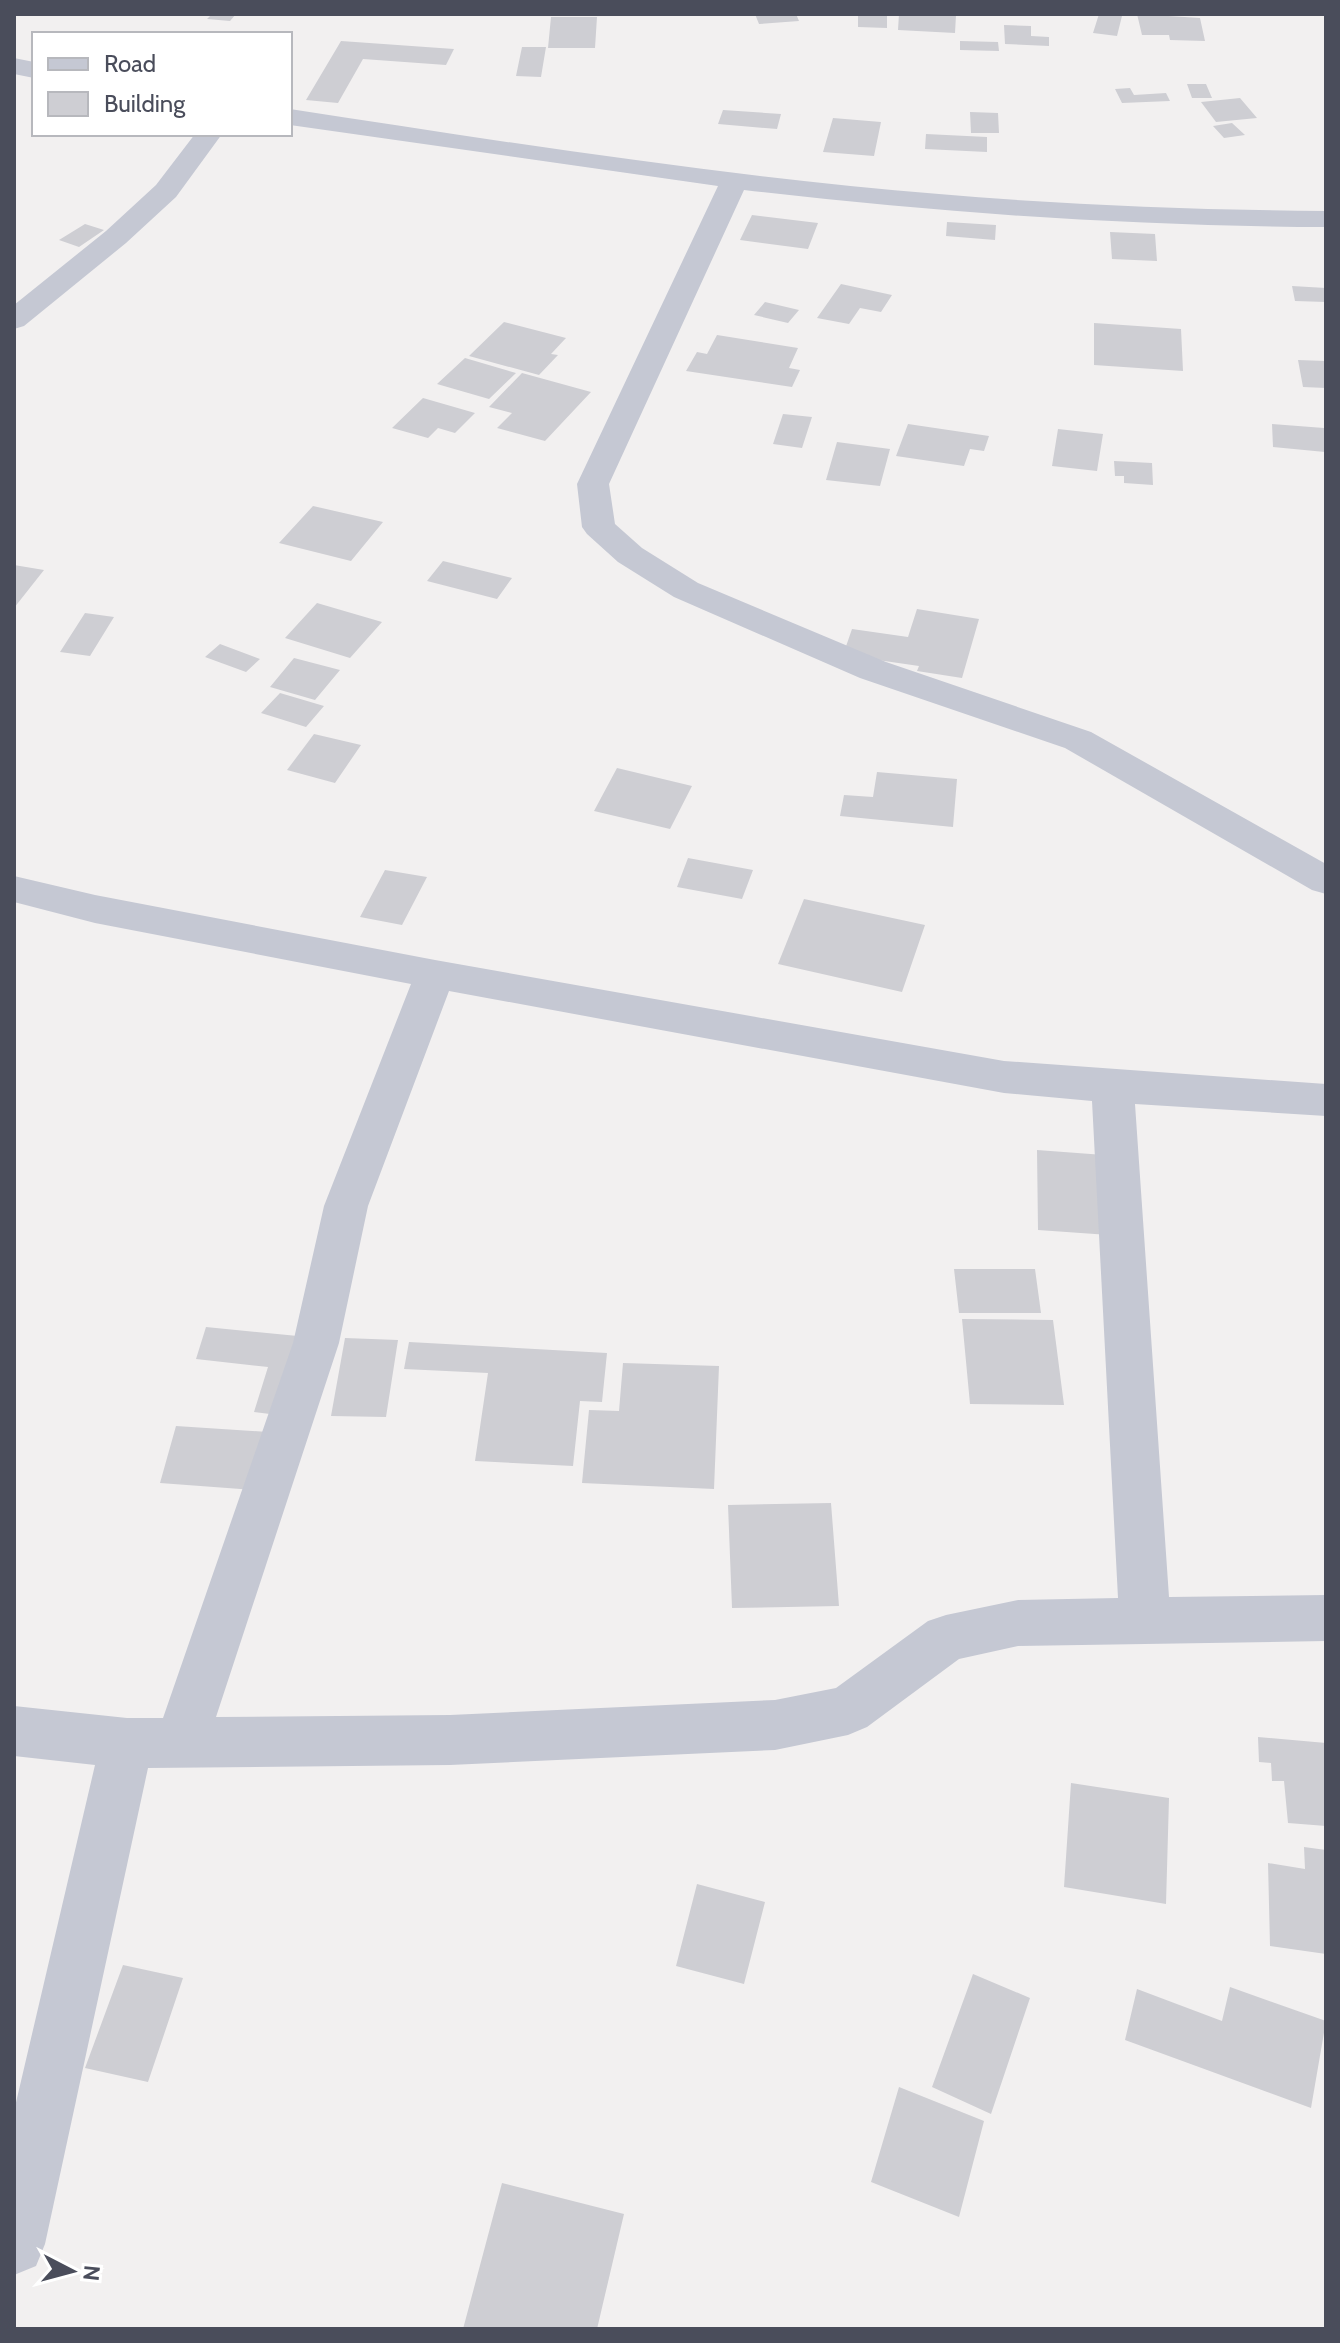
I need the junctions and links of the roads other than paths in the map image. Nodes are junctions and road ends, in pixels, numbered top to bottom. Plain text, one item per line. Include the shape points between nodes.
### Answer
1 (292, 117) edge
2 (207, 136) edge
3 (734, 181) junction
4 (1326, 219) edge
5 (14, 320) edge
6 (1326, 881) edge
7 (14, 889) edge
8 (435, 974) junction
9 (1113, 1087) junction
10 (1326, 1100) edge
11 (1326, 1618) edge
12 (1145, 1621) junction
13 (14, 1731) edge
14 (154, 1742) junction
15 (14, 2244) edge

1 - 3 street
2 - 5 street via 166,191
3 - 4 street via 1084,215
3 - 6 street via 593,484 599,527 630,555 686,590 873,670 1078,740
7 - 8 street
8 - 9 street via 1004,1077
8 - 14 street via 346,1206 316,1343
9 - 10 street
9 - 12 street
11 - 12 street
12 - 14 street via 1018,1623 946,1638 848,1710 775,1725 450,1740
13 - 14 street
14 - 15 street

